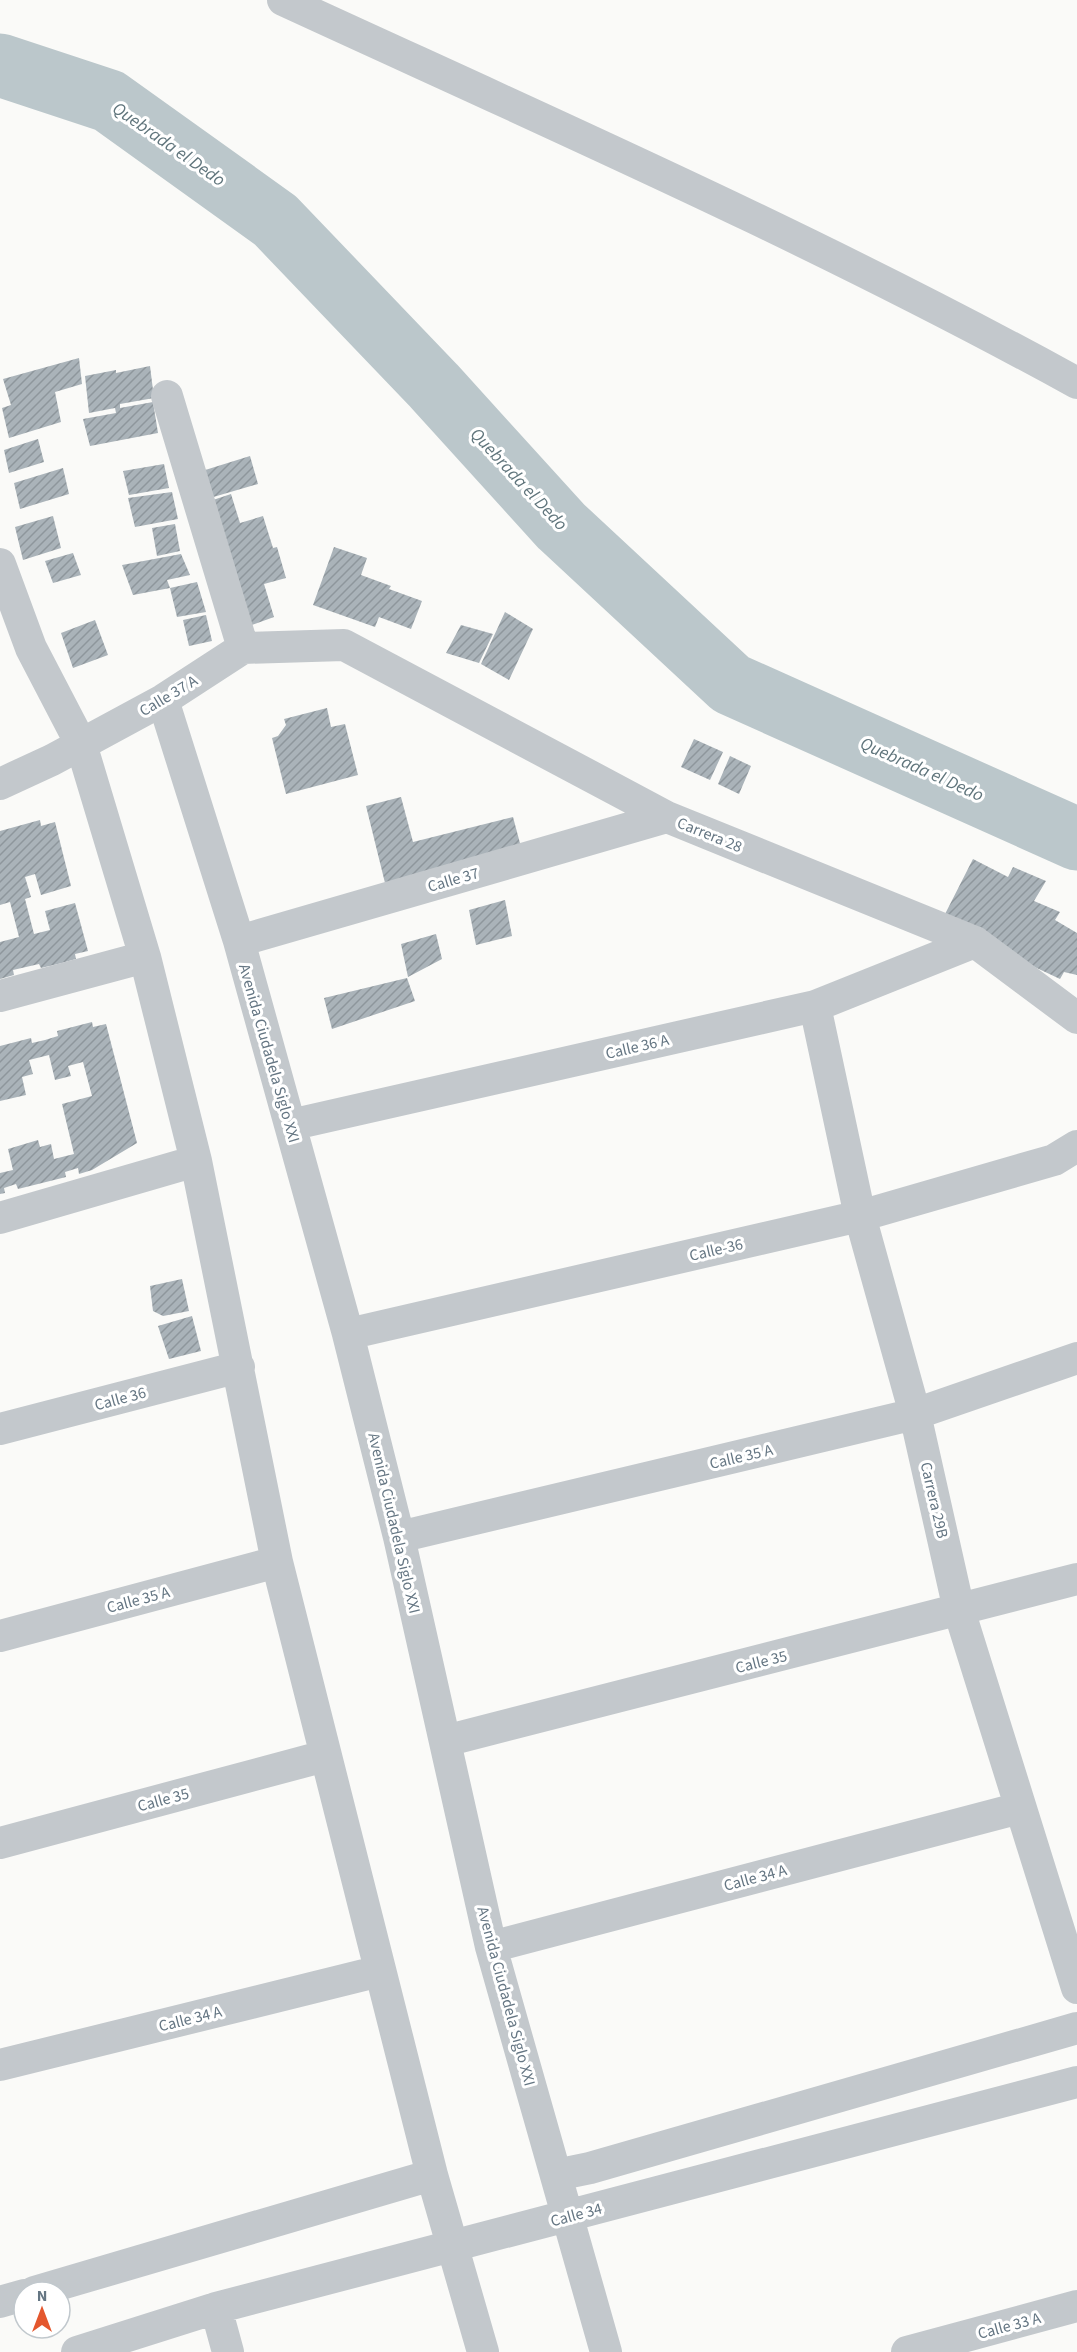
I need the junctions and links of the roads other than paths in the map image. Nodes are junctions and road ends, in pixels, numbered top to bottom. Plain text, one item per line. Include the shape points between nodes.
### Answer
1 (283, 0) edge
2 (1077, 383) edge
3 (167, 396) dead end
4 (0, 564) edge
5 (243, 648) junction
6 (163, 700) junction
7 (81, 744) junction
8 (0, 784) edge
9 (667, 817) junction
10 (239, 941) junction
11 (975, 942) junction
12 (144, 957) junction
13 (0, 996) edge
14 (815, 1006) junction
15 (1077, 1018) edge
16 (290, 1125) junction
17 (1077, 1146) edge
18 (196, 1161) junction
19 (860, 1216) junction
20 (0, 1218) edge
21 (348, 1334) junction
22 (1077, 1358) edge
23 (239, 1367) junction
24 (915, 1414) junction
25 (0, 1430) edge
26 (399, 1537) junction
27 (277, 1562) junction
28 (1077, 1579) edge
29 (959, 1610) junction
30 (0, 1636) edge
31 (445, 1741) junction
32 (326, 1756) junction
33 (1020, 1808) junction
34 (0, 1843) edge
35 (491, 1947) junction
36 (380, 1971) junction
37 (1077, 1988) edge
38 (1077, 2028) edge
39 (0, 2065) edge
40 (1077, 2082) edge
41 (432, 2175) junction
42 (556, 2175) junction
43 (568, 2217) junction
44 (452, 2246) junction
45 (72, 2281) edge
46 (1077, 2306) edge
47 (216, 2308) junction
48 (77, 2352) edge
49 (228, 2352) edge
50 (483, 2352) edge
51 (606, 2352) edge
52 (907, 2352) edge

1 - 2 street via 784,231
3 - 5 street
4 - 7 street via 31,648
5 - 6 street, Calle 37 A
5 - 9 street, Carrera 28 via 344,645
6 - 7 street, Calle 37 A
6 - 10 street, Avenida Ciudadela Siglo XXI
7 - 8 street, Calle 37 A
7 - 12 street
9 - 10 street, Calle 37
9 - 11 street, Carrera 28
10 - 16 street, Avenida Ciudadela Siglo XXI
11 - 14 street, Calle 36 A
11 - 15 street, Carrera 28
12 - 13 street
12 - 18 street
14 - 16 street, Calle 36 A
14 - 19 street, Carrera 29B
16 - 21 street, Avenida Ciudadela Siglo XXI
17 - 19 street, Calle-36 via 1054,1160
18 - 20 street
18 - 23 street
19 - 21 street, Calle-36
19 - 24 street, Carrera 29B
21 - 26 street, Avenida Ciudadela Siglo XXI
22 - 24 street, Calle 35 A
23 - 25 street, Calle 36
23 - 27 street
24 - 26 street, Calle 35 A
24 - 29 street, Carrera 29B
26 - 31 street, Avenida Ciudadela Siglo XXI
27 - 30 street, Calle 35 A
27 - 32 street
28 - 29 street, Calle 35
29 - 31 street, Calle 35
29 - 33 street, Carrera 29B
31 - 35 street, Avenida Ciudadela Siglo XXI
32 - 34 street, Calle 35
32 - 36 street
33 - 35 street, Calle 34 A
33 - 37 street, Carrera 29B
35 - 42 street, Avenida Ciudadela Siglo XXI
36 - 39 street, Calle 34 A
36 - 41 street
38 - 42 street
40 - 43 street, Calle 34
41 - 44 street
41 - 45 street
42 - 43 street, Avenida Ciudadela Siglo XXI
43 - 44 street, Calle 34
43 - 51 street, Avenida Ciudadela Siglo XXI
44 - 47 street, Calle 34
44 - 50 street
46 - 52 street, Calle 33 A
47 - 48 street, Calle 34
47 - 49 street

